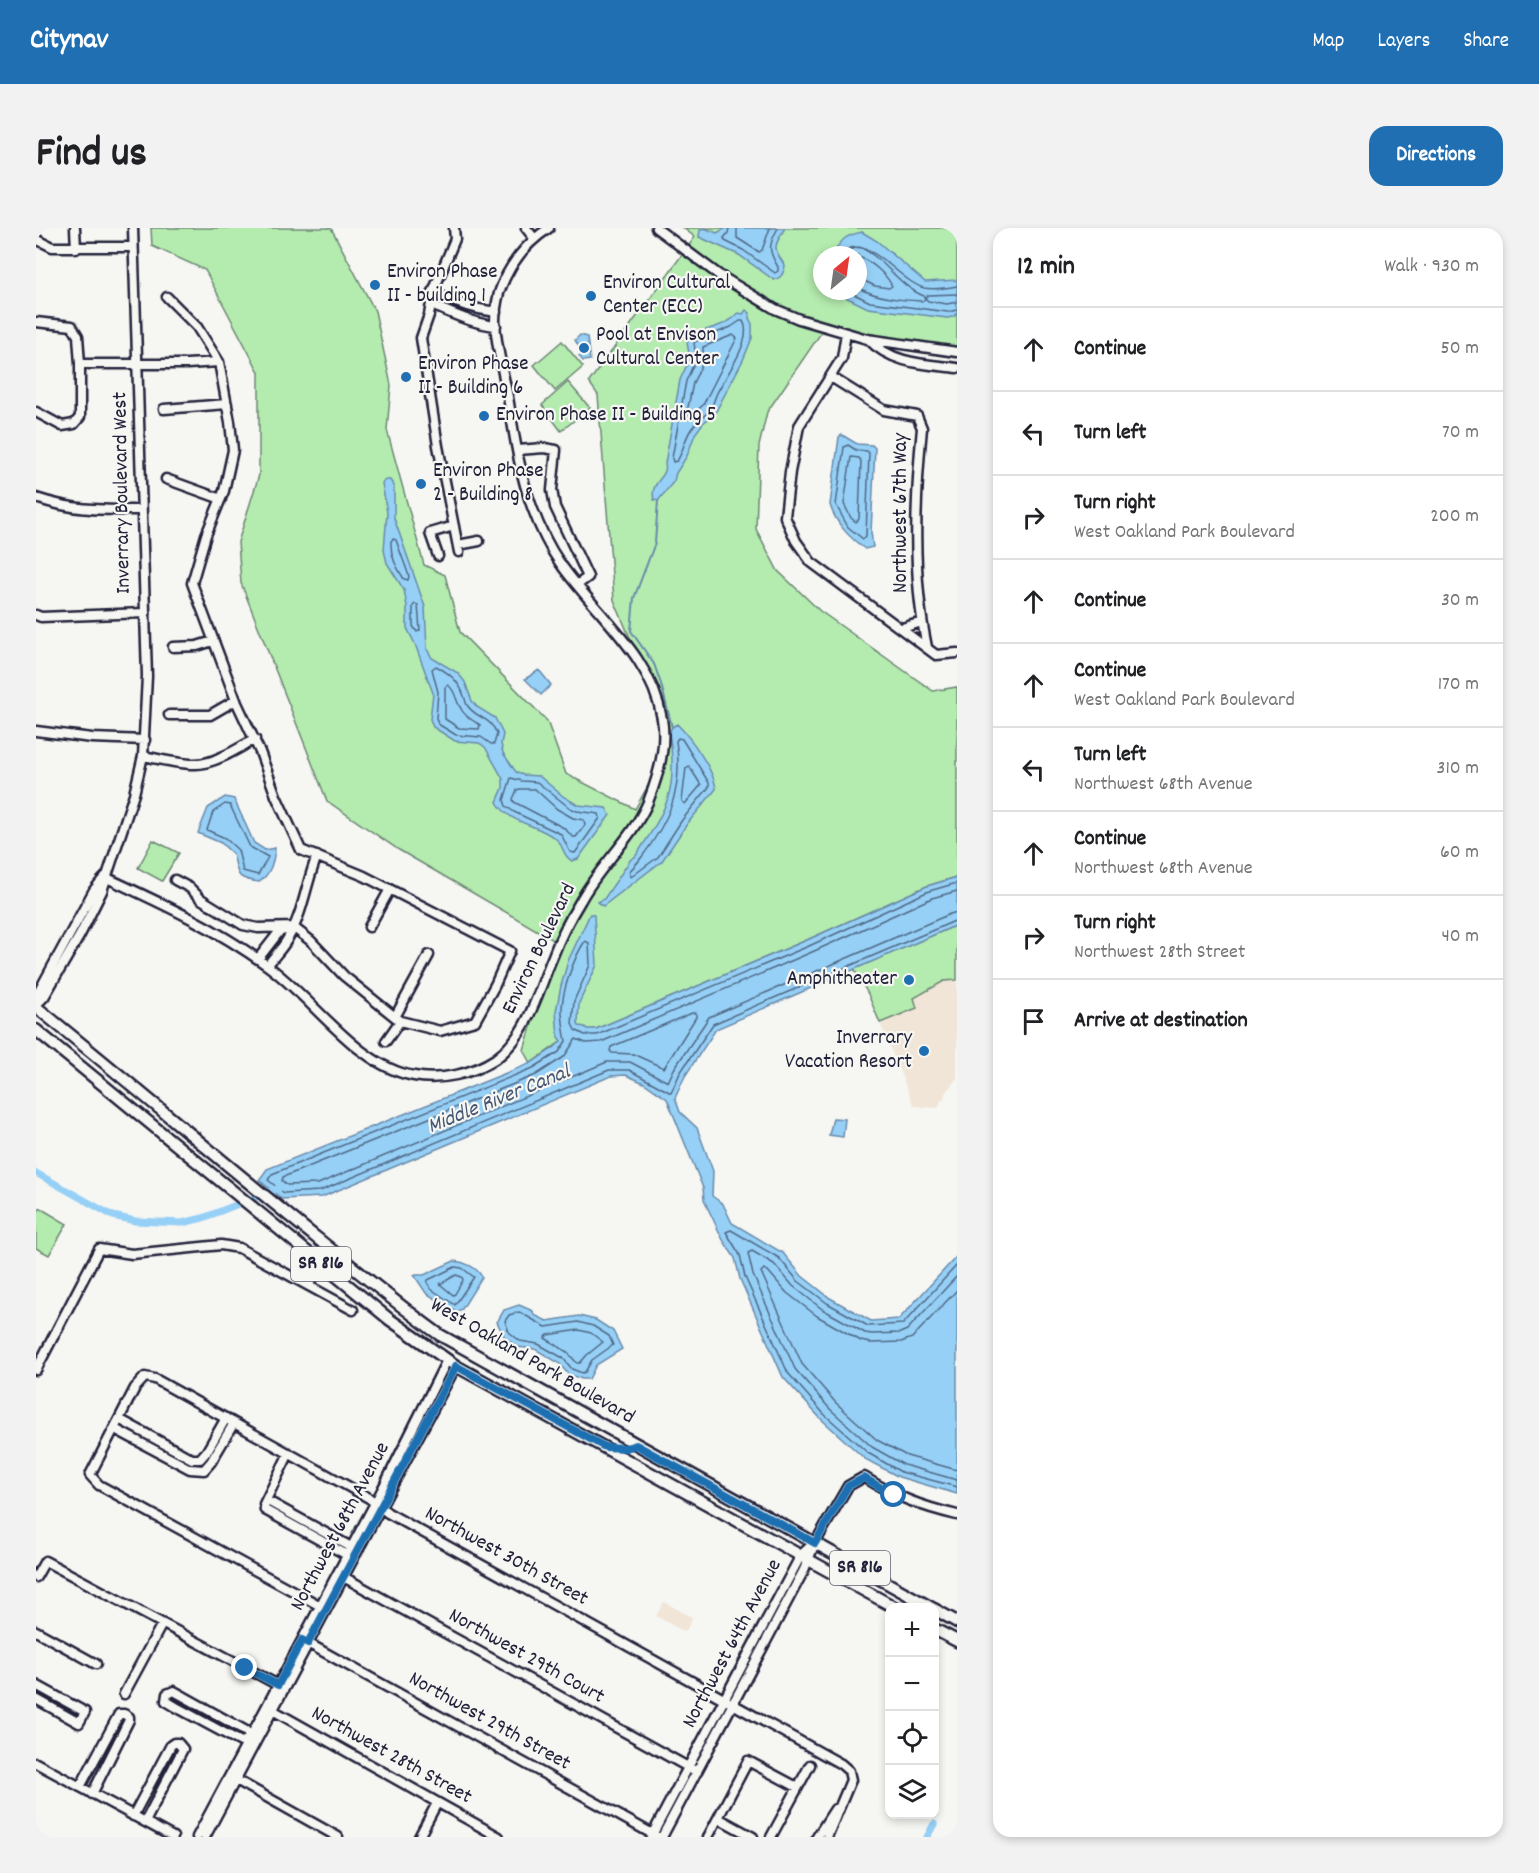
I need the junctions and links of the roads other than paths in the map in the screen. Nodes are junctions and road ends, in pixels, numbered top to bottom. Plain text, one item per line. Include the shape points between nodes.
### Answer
1 (75, 228) edge
2 (133, 228) edge
3 (454, 228) edge
4 (526, 228) edge
5 (549, 228) edge
6 (656, 228) edge
7 (534, 238) junction
8 (36, 239) edge
9 (133, 247) junction
10 (76, 249) junction
11 (433, 292) junction
12 (167, 297) dead end
13 (431, 305) junction
14 (496, 312) junction
15 (36, 322) edge
16 (496, 326) junction
17 (846, 333) junction
18 (867, 339) junction
19 (957, 352) edge
20 (219, 362) junction
21 (80, 364) junction
22 (138, 364) junction
23 (957, 368) edge
24 (831, 377) junction
25 (227, 404) junction
26 (164, 409) dead end
27 (36, 412) edge
28 (518, 450) junction
29 (166, 479) dead end
30 (36, 498) edge
31 (221, 499) junction
32 (141, 510) junction
33 (454, 526) junction
34 (479, 541) dead end
35 (438, 556) dead end
36 (577, 585) junction
37 (144, 614) junction
38 (36, 615) edge
39 (922, 622) junction
40 (902, 628) junction
41 (213, 641) junction
42 (173, 647) dead end
43 (927, 647) junction
44 (957, 653) edge
45 (236, 700) junction
46 (169, 715) dead end
47 (36, 731) edge
48 (255, 739) junction
49 (145, 740) junction
50 (144, 756) junction
51 (317, 856) junction
52 (105, 876) junction
53 (174, 880) dead end
54 (390, 890) junction
55 (293, 927) junction
56 (369, 927) dead end
57 (429, 955) dead end
58 (258, 959) junction
59 (268, 965) junction
60 (36, 1004) edge
61 (397, 1019) junction
62 (36, 1030) edge
63 (386, 1041) dead end
64 (142, 1116) junction
65 (171, 1117) junction
66 (322, 1264) junction
67 (308, 1286) junction
68 (353, 1310) dead end
69 (452, 1363) junction
70 (36, 1370) edge
71 (119, 1419) junction
72 (230, 1421) junction
73 (114, 1429) junction
74 (636, 1445) junction
75 (605, 1447) junction
76 (289, 1453) junction
77 (655, 1456) junction
78 (632, 1463) junction
79 (378, 1504) junction
80 (957, 1515) edge
81 (815, 1543) junction
82 (349, 1551) junction
83 (805, 1557) junction
84 (340, 1575) junction
85 (36, 1577) edge
86 (887, 1603) edge
87 (924, 1603) edge
88 (323, 1607) junction
89 (939, 1612) edge
90 (770, 1622) junction
91 (957, 1622) edge
92 (162, 1624) junction
93 (36, 1631) edge
94 (939, 1632) edge
95 (305, 1641) junction
96 (957, 1641) edge
97 (96, 1664) dead end
98 (36, 1685) edge
99 (278, 1685) junction
100 (124, 1694) dead end
101 (723, 1698) junction
102 (36, 1699) edge
103 (733, 1704) junction
104 (269, 1708) junction
105 (107, 1736) junction
106 (118, 1742) junction
107 (252, 1742) junction
108 (95, 1758) junction
109 (36, 1763) edge
110 (106, 1764) junction
111 (810, 1765) dead end
112 (687, 1767) junction
113 (697, 1772) junction
114 (233, 1778) junction
115 (80, 1787) junction
116 (797, 1787) junction
117 (92, 1794) junction
118 (841, 1801) junction
119 (436, 1803) junction
120 (133, 1816) junction
121 (718, 1818) junction
122 (146, 1822) junction
123 (656, 1836) edge
124 (173, 1837) edge
125 (197, 1837) edge
126 (206, 1837) edge
127 (338, 1837) edge
128 (419, 1837) edge
129 (499, 1837) edge
130 (708, 1837) edge
131 (753, 1837) edge
132 (771, 1837) edge
133 (817, 1837) edge
134 (827, 1837) edge

1 - 10 street
2 - 9 street, Inverrary Boulevard West
3 - 11 street via 455,238
4 - 7 street
5 - 7 street, Environ Boulevard
6 - 17 street via 719,275 775,309
7 - 14 street, Environ Boulevard via 511,266
8 - 10 street via 52,248
9 - 10 street
9 - 22 street, Inverrary Boulevard West
11 - 13 street
11 - 14 street via 469,308
12 - 20 street via 198,327
13 - 16 street
13 - 33 street via 421,338
14 - 16 street, Environ Boulevard
15 - 21 street via 72,326 78,336
16 - 28 street, Environ Boulevard
17 - 18 street
17 - 24 street via 842,358
18 - 19 street
18 - 23 street via 878,350 899,359
20 - 22 street
20 - 25 street
21 - 22 street
21 - 27 street via 80,417 74,424 62,426
22 - 32 street, Inverrary Boulevard West
24 - 39 street, Northwest 67th Way via 884,410 917,416 922,428 916,539
24 - 40 street via 799,426 785,517 811,562
25 - 26 street, Inverrary Boulevard West
25 - 31 street via 233,450
28 - 36 street, Environ Boulevard via 530,503 544,537
28 - 36 street via 556,450 552,490 555,507 588,577
29 - 31 street, Inverrary Boulevard West
30 - 32 street via 85,510
31 - 41 street via 192,583
32 - 37 street, Inverrary Boulevard West
33 - 34 street via 459,548
33 - 35 street via 430,533
36 - 59 street, Environ Boulevard via 628,644 653,687 662,719 660,764 648,802 582,897 525,1023 512,1043 494,1059 451,1076 413,1076 391,1070 372,1059
37 - 38 street
37 - 49 street, Inverrary Boulevard West
39 - 40 street
39 - 43 street, Northwest 67th Way
40 - 43 street
41 - 42 street
41 - 45 street
43 - 44 street via 936,655
45 - 46 street via 210,715
45 - 48 street
47 - 49 street
48 - 50 street via 206,763
48 - 51 street via 301,850
49 - 50 street, Inverrary Boulevard West
50 - 52 street, Inverrary Boulevard West
51 - 54 street
51 - 55 street
52 - 58 street, Environ Boulevard via 196,919
52 - 60 street, Inverrary Boulevard West via 38,993
53 - 55 street via 243,925
54 - 56 street
54 - 61 street via 510,951 474,1021 440,1031
55 - 58 street via 279,932
55 - 59 street
55 - 61 street
57 - 61 street
58 - 59 street, Environ Boulevard
60 - 65 main road, West Oakland Park Boulevard / SR 816
61 - 63 street
62 - 64 main road, West Oakland Park Boulevard / SR 816
64 - 65 main road via 163,1121
64 - 66 main road, West Oakland Park Boulevard / SR 816
65 - 74 main road, West Oakland Park Boulevard / SR 816 via 272,1203 440,1335
66 - 67 street
66 - 69 main road, West Oakland Park Boulevard / SR 816 via 403,1330
67 - 68 street
67 - 70 street via 239,1248 228,1246 132,1254 99,1249
69 - 75 main road, West Oakland Park Boulevard / SR 816
69 - 79 street, Northwest 68th Avenue
71 - 72 street via 192,1459 200,1459
71 - 72 street, Northwest 30th Street via 145,1377
71 - 73 street
72 - 73 street via 204,1470 190,1469
72 - 76 street, Northwest 30th Street
73 - 88 street via 90,1475 99,1485
74 - 75 main road
74 - 77 main road, West Oakland Park Boulevard / SR 816
75 - 78 main road, West Oakland Park Boulevard / SR 816
76 - 79 street, Northwest 30th Street
76 - 82 street via 266,1500
77 - 78 main road via 638,1457
77 - 81 main road, West Oakland Park Boulevard / SR 816
78 - 83 main road, West Oakland Park Boulevard / SR 816
79 - 82 street, Northwest 68th Avenue
79 - 84 street, Northwest 68th Avenue
79 - 101 street, Northwest 30th Street
80 - 81 street, Northwest 64th Avenue via 894,1495 864,1478 848,1486
81 - 83 street, Northwest 64th Avenue
81 - 87 main road, West Oakland Park Boulevard / SR 816
82 - 84 street, Northwest 68th Avenue
83 - 86 main road, West Oakland Park Boulevard / SR 816
83 - 90 street, Northwest 64th Avenue
83 - 90 street, Northwest 64th Avenue via 772,1609
84 - 88 street, Northwest 68th Avenue
84 - 112 street, Northwest 29th Court
85 - 92 street via 45,1561
88 - 95 street, Northwest 68th Avenue
89 - 91 main road, West Oakland Park Boulevard / SR 816
90 - 101 street, Northwest 64th Avenue
90 - 103 street, Northwest 64th Avenue via 768,1636
92 - 99 street
92 - 100 street
93 - 97 street
94 - 96 main road
95 - 99 street, Northwest 68th Avenue
95 - 104 street, Northwest 68th Avenue
95 - 123 street, Northwest 29th Street
98 - 102 street via 85,1712 79,1723
99 - 104 street, Northwest 68th Avenue
101 - 103 street, Northwest 30th Street
101 - 112 street, Northwest 64th Avenue
103 - 113 street, Northwest 64th Avenue
103 - 118 street, Northwest 30th Street via 849,1771 850,1780
104 - 107 street, Northwest 68th Avenue
104 - 119 street, Northwest 28th Street
105 - 106 street
105 - 106 street via 119,1714 124,1714 129,1720
105 - 108 street
106 - 110 street
107 - 107 street via 246,1731 174,1691 167,1694 166,1701 176,1707 241,1742
107 - 114 street, Northwest 68th Avenue
108 - 110 street
108 - 115 street
109 - 115 street
110 - 117 street
111 - 116 street
112 - 113 street, Northwest 29th Court
112 - 123 street, Northwest 64th Avenue
113 - 123 street, Northwest 64th Avenue
114 - 125 street, Northwest 68th Avenue
114 - 126 street, Northwest 68th Avenue
114 - 127 street
115 - 117 street
116 - 121 street via 748,1761
116 - 132 street
117 - 120 street
118 - 133 street
118 - 134 street
119 - 128 street
119 - 129 street, Northwest 28th Street
120 - 122 street
120 - 122 street via 171,1745 178,1743 183,1749
121 - 130 street
121 - 131 street
122 - 124 street

